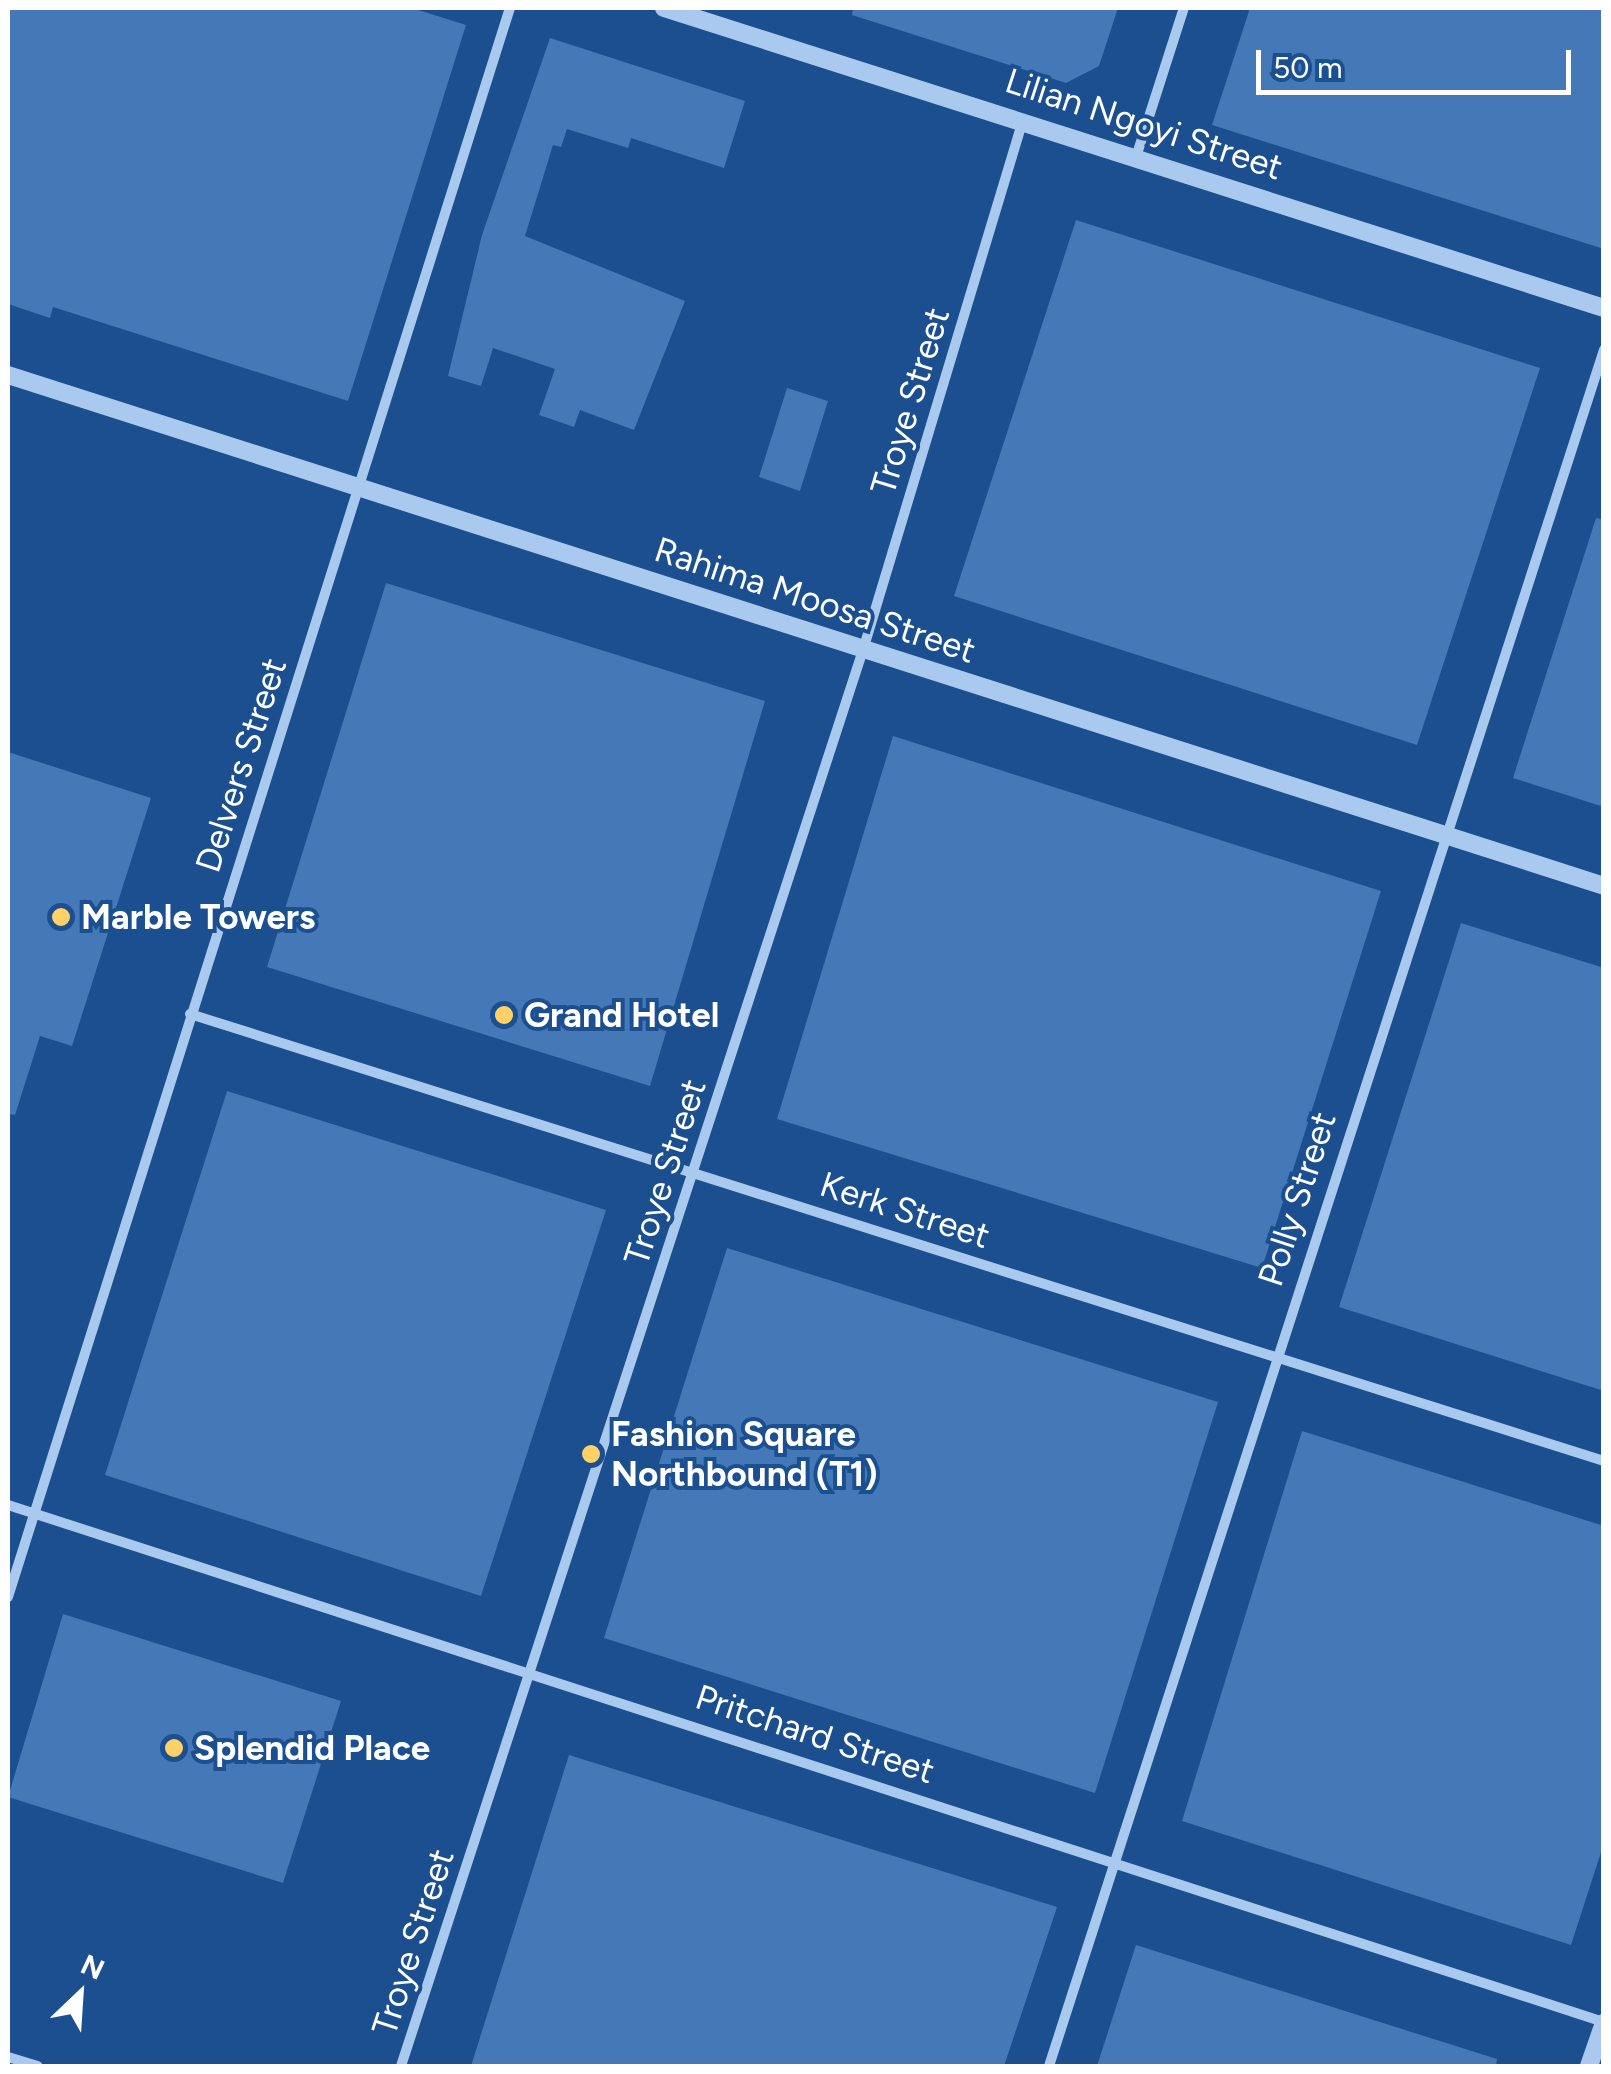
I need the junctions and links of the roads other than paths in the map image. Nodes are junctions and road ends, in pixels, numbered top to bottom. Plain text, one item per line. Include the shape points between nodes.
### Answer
1 (510, 8) edge
2 (664, 8) edge
3 (1184, 8) edge
4 (1024, 120) junction
5 (1137, 154) junction
6 (1604, 308) edge
7 (1604, 350) edge
8 (8, 375) edge
9 (358, 488) junction
10 (863, 650) junction
11 (1447, 836) junction
12 (1604, 886) edge
13 (190, 1014) junction
14 (694, 1172) junction
15 (1274, 1356) junction
16 (1604, 1461) edge
17 (8, 1505) edge
18 (34, 1514) junction
19 (8, 1597) edge
20 (532, 1672) junction
21 (1114, 1860) junction
22 (1604, 2022) edge
23 (8, 2056) edge
24 (38, 2066) edge
25 (401, 2066) edge
26 (1049, 2066) edge
27 (1589, 2066) edge

1 - 9 street, Delvers Street
2 - 4 street, Lilian Ngoyi Street
3 - 5 street
4 - 5 street, Lilian Ngoyi Street
4 - 10 street, Troye Street
5 - 6 street, Lilian Ngoyi Street
7 - 11 street, Polly Street
8 - 9 street, Rahima Moosa Street
9 - 10 street, Rahima Moosa Street
9 - 13 street, Delvers Street
10 - 11 street, Rahima Moosa Street
10 - 14 street, Troye Street
11 - 12 street, Rahima Moosa Street
11 - 15 street, Polly Street
13 - 14 street, Kerk Street
13 - 18 street, Delvers Street
14 - 15 street, Kerk Street
14 - 20 street, Troye Street
15 - 16 street, Kerk Street
15 - 21 street, Polly Street
17 - 18 street, Pritchard Street
18 - 19 street, Delvers Street
18 - 20 street, Pritchard Street
20 - 21 street, Pritchard Street
20 - 25 street, Troye Street
21 - 22 street, Pritchard Street
21 - 26 street, Polly Street
22 - 27 street
23 - 24 street

